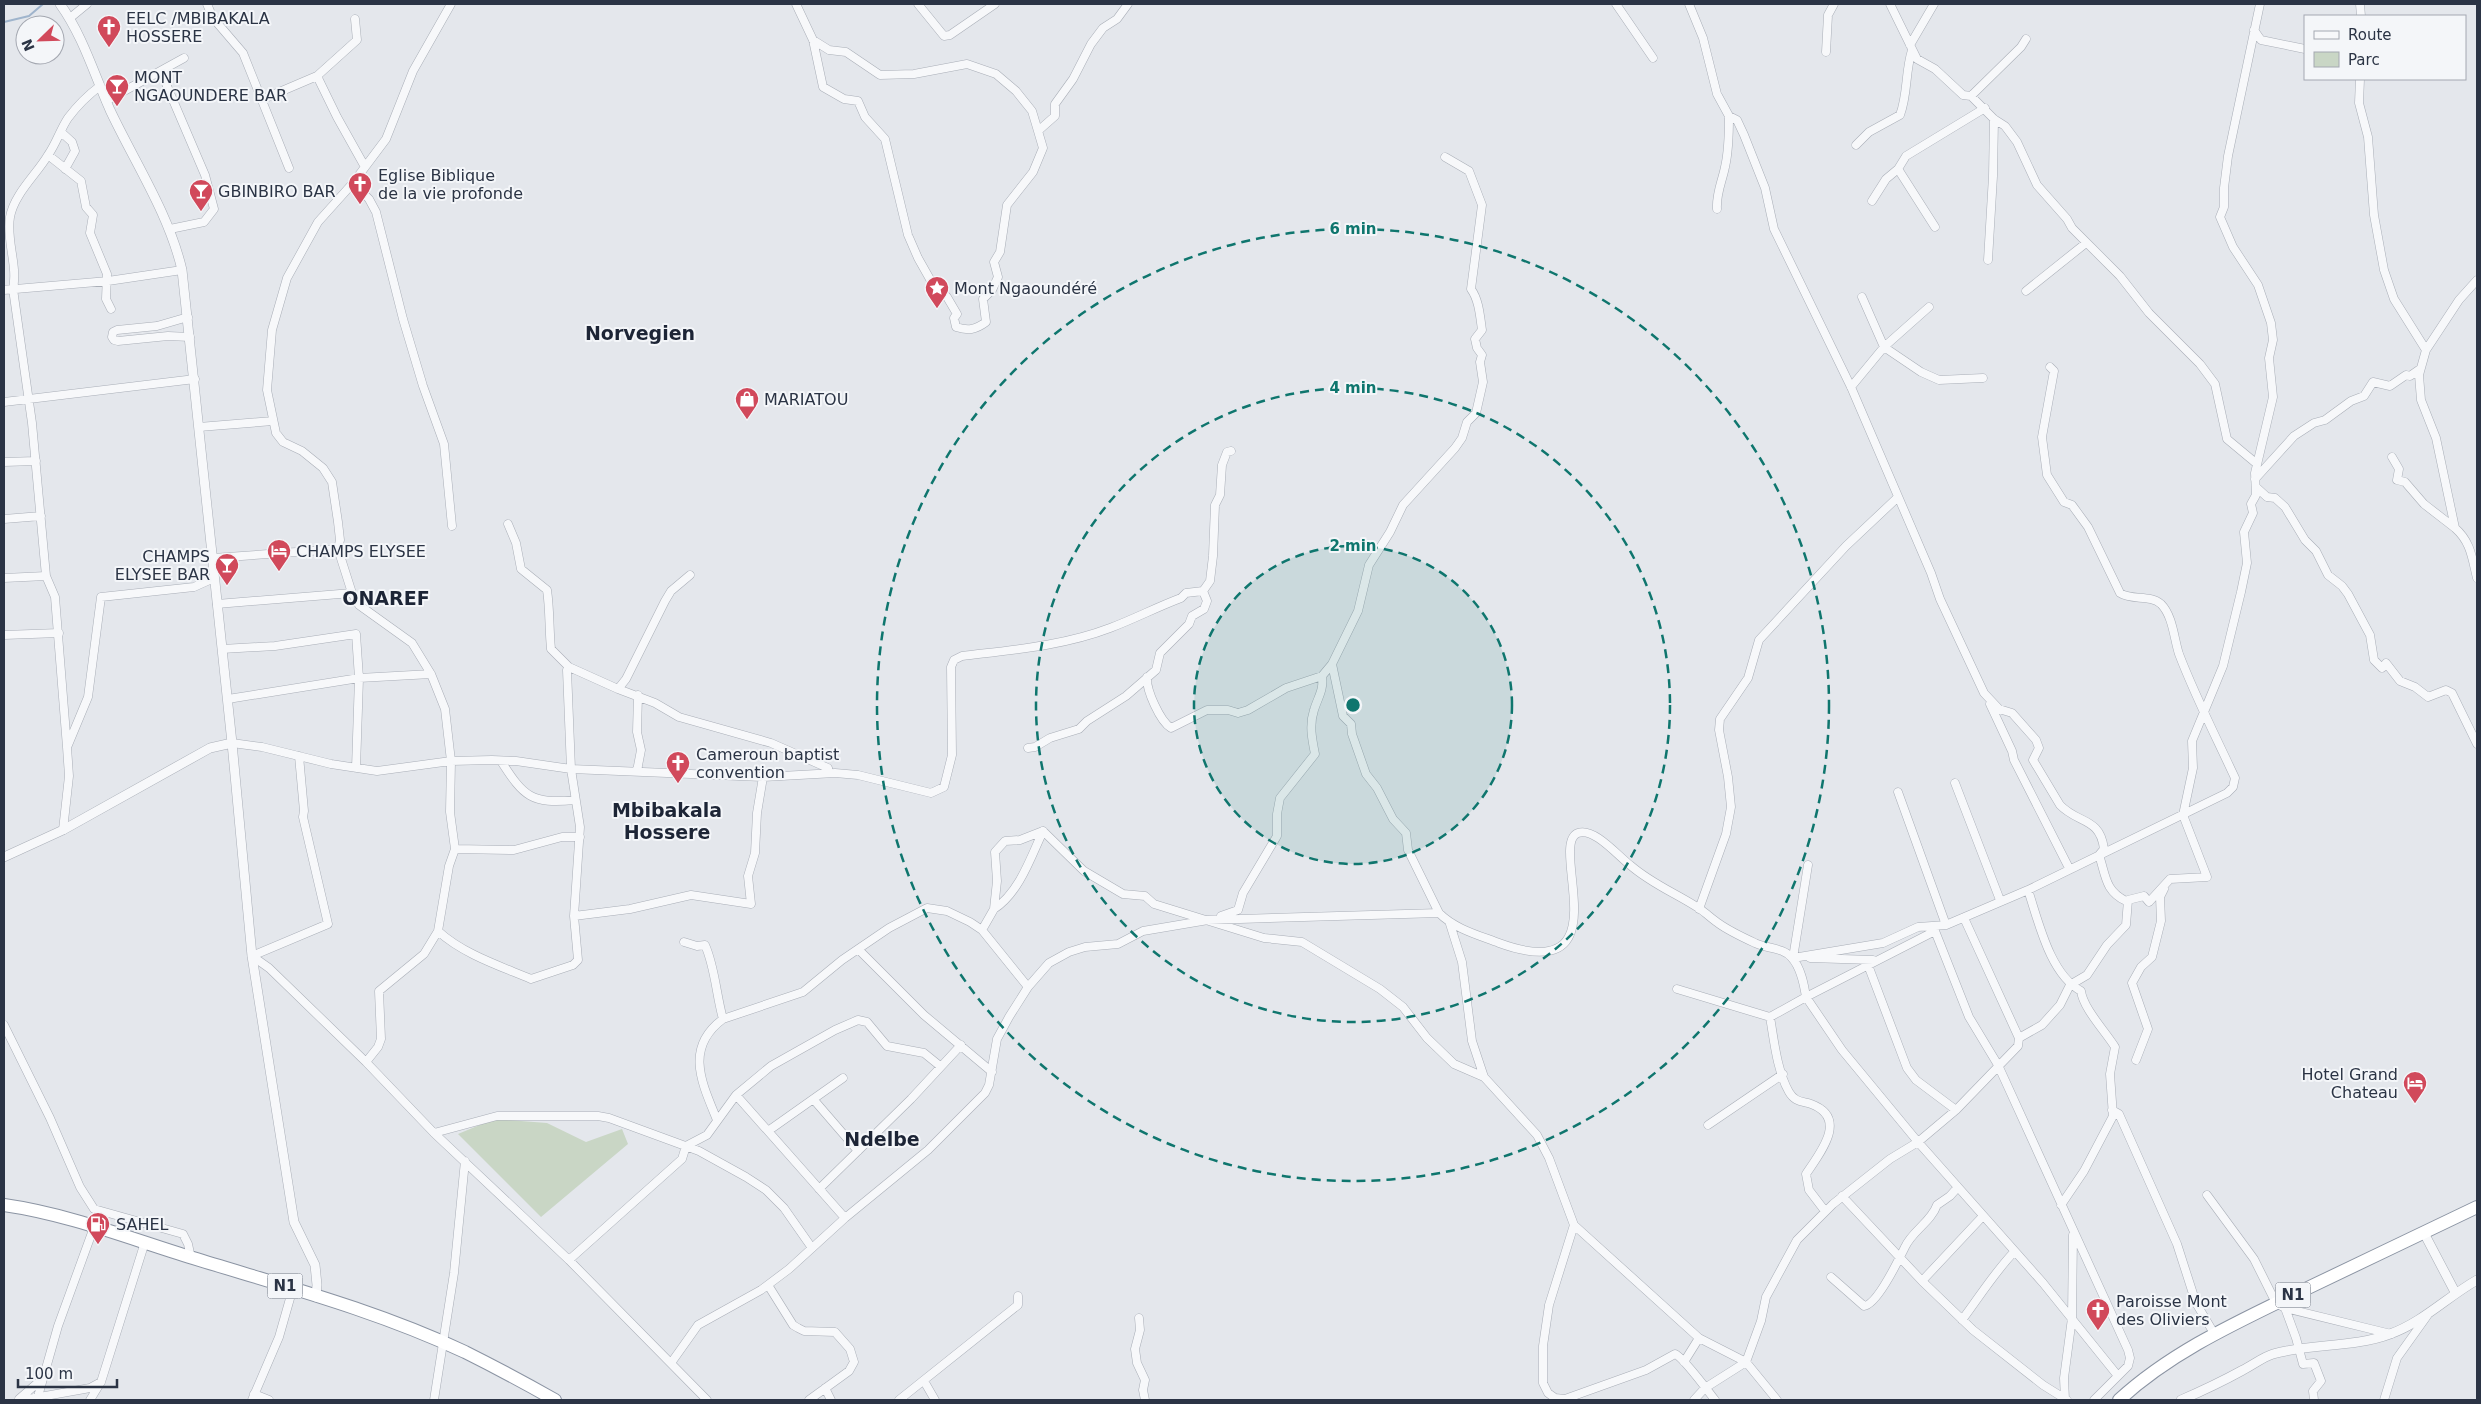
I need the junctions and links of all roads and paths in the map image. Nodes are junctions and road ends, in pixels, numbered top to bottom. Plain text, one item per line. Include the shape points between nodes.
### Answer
1 (60, 4) edge
2 (87, 4) edge
3 (208, 4) edge
4 (452, 4) edge
5 (796, 4) edge
6 (918, 4) edge
7 (995, 4) edge
8 (1128, 4) edge
9 (1616, 4) edge
10 (1690, 4) edge
11 (1834, 4) edge
12 (1890, 4) edge
13 (1934, 4) edge
14 (2260, 4) edge
15 (70, 18) junction
16 (355, 19) dead end
17 (2254, 30) junction
18 (2026, 39) dead end
19 (813, 40) junction
20 (1911, 47) junction
21 (2304, 49) edge
22 (1826, 52) dead end
23 (184, 58) dead end
24 (1653, 58) dead end
25 (161, 72) junction
26 (317, 76) junction
27 (2360, 80) edge
28 (100, 86) junction
29 (1971, 96) junction
30 (263, 99) junction
31 (106, 101) junction
32 (1985, 108) junction
33 (1729, 116) junction
34 (1994, 119) junction
35 (1038, 131) junction
36 (61, 132) junction
37 (1856, 145) dead end
38 (48, 155) junction
39 (1444, 157) dead end
40 (365, 167) junction
41 (289, 168) dead end
42 (65, 169) junction
43 (1898, 169) junction
44 (353, 183) junction
45 (1872, 201) dead end
46 (1717, 209) dead end
47 (1935, 227) dead end
48 (170, 229) junction
49 (2086, 243) junction
50 (1988, 260) dead end
51 (179, 270) junction
52 (2477, 280) edge
53 (108, 281) junction
54 (13, 289) junction
55 (4, 290) edge
56 (2026, 291) dead end
57 (1862, 297) dead end
58 (1929, 307) dead end
59 (111, 309) dead end
60 (188, 317) junction
61 (167, 324) junction
62 (168, 336) junction
63 (190, 337) junction
64 (1884, 347) junction
65 (2426, 350) junction
66 (2050, 367) dead end
67 (2420, 369) junction
68 (1983, 378) dead end
69 (195, 379) junction
70 (1851, 387) junction
71 (29, 399) junction
72 (4, 402) edge
73 (273, 421) junction
74 (199, 427) junction
75 (1231, 451) dead end
76 (2392, 457) dead end
77 (36, 461) junction
78 (4, 462) edge
79 (2257, 464) junction
80 (2256, 483) junction
81 (1897, 498) junction
82 (40, 516) junction
83 (4, 519) edge
84 (508, 524) dead end
85 (452, 526) dead end
86 (2454, 528) junction
87 (338, 549) junction
88 (213, 558) junction
89 (690, 575) dead end
90 (46, 576) junction
91 (4, 578) edge
92 (214, 578) junction
93 (2477, 578) edge
94 (1203, 591) junction
95 (352, 593) junction
96 (217, 604) junction
97 (59, 633) junction
98 (4, 635) edge
99 (222, 649) junction
100 (1332, 664) junction
101 (569, 667) junction
102 (431, 674) junction
103 (1322, 676) junction
104 (359, 678) junction
105 (1147, 678) junction
106 (618, 689) junction
107 (638, 696) junction
108 (228, 699) junction
109 (1990, 701) junction
110 (2204, 711) junction
111 (232, 743) junction
112 (2477, 744) edge
113 (67, 748) junction
114 (1028, 748) dead end
115 (299, 756) junction
116 (496, 760) junction
117 (451, 761) junction
118 (356, 768) junction
119 (571, 769) junction
120 (637, 771) junction
121 (829, 773) junction
122 (762, 776) junction
123 (1955, 784) dead end
124 (1898, 792) dead end
125 (575, 800) junction
126 (2183, 814) junction
127 (63, 830) junction
128 (1043, 832) junction
129 (580, 837) junction
130 (455, 849) junction
131 (2099, 855) junction
132 (4, 857) edge
133 (1808, 865) dead end
134 (2069, 868) junction
135 (2167, 883) junction
136 (2028, 890) junction
137 (2000, 900) junction
138 (2128, 900) junction
139 (994, 908) junction
140 (1699, 909) junction
141 (1439, 914) junction
142 (574, 916) junction
143 (1964, 918) junction
144 (1208, 920) junction
145 (1450, 924) junction
146 (1946, 925) junction
147 (982, 930) junction
148 (438, 931) junction
149 (449, 941) junction
150 (684, 942) dead end
151 (431, 944) junction
152 (859, 950) junction
153 (252, 956) junction
154 (1793, 958) junction
155 (1879, 959) junction
156 (1868, 965) junction
157 (2070, 985) junction
158 (1028, 988) junction
159 (1677, 989) dead end
160 (1806, 997) junction
161 (1770, 1017) junction
162 (723, 1019) junction
163 (4, 1025) edge
164 (2019, 1038) junction
165 (961, 1045) junction
166 (2136, 1060) dead end
167 (366, 1062) junction
168 (1998, 1065) junction
169 (940, 1066) junction
170 (992, 1072) junction
171 (1782, 1074) junction
172 (1484, 1077) junction
173 (843, 1078) dead end
174 (736, 1095) junction
175 (814, 1100) junction
176 (1956, 1110) junction
177 (2112, 1110) junction
178 (717, 1120) junction
179 (1708, 1125) dead end
180 (768, 1131) junction
181 (434, 1133) junction
182 (1918, 1142) junction
183 (686, 1146) junction
184 (858, 1151) junction
185 (465, 1161) junction
186 (1958, 1187) junction
187 (819, 1189) junction
188 (2207, 1195) dead end
189 (1842, 1196) junction
190 (4, 1205) edge
191 (2061, 1205) junction
192 (2477, 1207) edge
193 (1825, 1211) junction
194 (1983, 1216) junction
195 (845, 1218) junction
196 (1574, 1224) junction
197 (94, 1227) junction
198 (2424, 1233) junction
199 (2074, 1234) junction
200 (145, 1242) junction
201 (812, 1248) junction
202 (2014, 1252) junction
203 (1900, 1257) junction
204 (191, 1258) junction
205 (569, 1260) junction
206 (1831, 1277) dead end
207 (2477, 1280) edge
208 (1922, 1281) junction
209 (768, 1285) junction
210 (294, 1288) junction
211 (2455, 1292) junction
212 (1018, 1296) dead end
213 (316, 1297) junction
214 (2280, 1306) junction
215 (2426, 1316) junction
216 (1139, 1318) dead end
217 (2072, 1318) junction
218 (1962, 1320) junction
219 (2391, 1334) junction
220 (2215, 1335) junction
221 (1699, 1338) junction
222 (442, 1343) junction
223 (2299, 1350) junction
224 (1684, 1362) junction
225 (1746, 1362) junction
226 (671, 1363) junction
227 (2118, 1376) junction
228 (42, 1379) junction
229 (924, 1380) junction
230 (101, 1382) junction
231 (825, 1388) junction
232 (1705, 1388) junction
233 (253, 1397) edge
234 (1548, 1397) edge
235 (38, 1398) edge
236 (18, 1400) edge
237 (23, 1400) edge
238 (90, 1400) edge
239 (269, 1400) edge
240 (434, 1400) edge
241 (555, 1400) edge
242 (707, 1400) edge
243 (808, 1400) edge
244 (831, 1400) edge
245 (899, 1400) edge
246 (935, 1400) edge
247 (1145, 1400) edge
248 (1694, 1400) edge
249 (1715, 1400) edge
250 (1777, 1400) edge
251 (2065, 1400) edge
252 (2094, 1400) edge
253 (2119, 1400) edge
254 (2181, 1400) edge
255 (2314, 1400) edge
256 (2384, 1400) edge

1 - 15 street
2 - 15 street
3 - 30 street via 213,18 243,53
4 - 40 street via 413,71 386,139
5 - 19 street
6 - 7 street via 944,36 950,36
8 - 35 street via 1090,44 1073,79 1055,104 1055,116
9 - 24 street
10 - 33 street via 1703,38 1717,94
11 - 22 street via 1828,15
12 - 20 street
13 - 20 street
14 - 17 street
15 - 28 street
16 - 26 street via 357,40
17 - 21 street via 2262,40
17 - 79 street via 2228,156 2224,207 2220,217 2233,247 2258,285 2271,323 2273,340 2269,358 2273,397
18 - 29 street
19 - 35 street via 829,50 846,52 880,75 914,74 967,64 996,74 1016,90 1032,111
19 - 35 street via 823,87 844,99 858,101 865,117 885,139 908,235 931,281 947,297 957,314 954,318 956,327 967,331 986,322 983,299 998,277 994,262 1000,252 1007,205 1032,172 1043,148
20 - 29 street via 1917,59 1935,69 1963,95
20 - 37 street via 1905,80 1906,99 1900,115 1869,132
23 - 25 street
25 - 31 street
25 - 48 street via 205,175 214,209 204,222
26 - 30 street
26 - 40 street
27 - 65 street via 2374,215 2384,270 2394,299
28 - 31 street
28 - 36 street via 67,119
29 - 32 street
30 - 41 street
31 - 48 street
32 - 34 street
32 - 43 street via 1906,156
33 - 46 street via 1728,147 1722,183 1716,196
33 - 70 street via 1737,120 1744,135 1765,188 1774,229
34 - 49 street via 2009,130 2037,184
34 - 50 street
36 - 38 street
36 - 42 street via 72,142 75,151
38 - 42 street
38 - 54 street via 10,216
39 - 100 street via 1469,171 1482,205 1471,289 1477,298 1480,314 1482,330 1475,339 1482,355 1483,382 1476,413 1467,422 1462,438 1403,505 1369,565 1358,611
40 - 44 street
42 - 53 street via 81,182 86,206 94,215 90,233
43 - 45 street via 1886,179
43 - 47 street
44 - 73 street via 318,222 286,278 272,330 267,390
44 - 85 street via 369,199 376,212 393,285 444,444
48 - 51 street
49 - 56 street
49 - 79 street via 2200,364 2215,384 2227,439
51 - 53 street
51 - 60 street
52 - 65 street via 2459,300
53 - 54 street
53 - 59 street via 106,299
54 - 55 street
54 - 71 street
57 - 64 street
58 - 64 street
60 - 61 street
60 - 63 street
61 - 62 street
61 - 62 street via 117,330 112,337 118,341
62 - 63 street
63 - 69 street
64 - 68 street via 1938,380
64 - 70 street
65 - 67 street
66 - 110 street via 2054,371 2042,450 2051,484 2088,527 2120,593 2154,600 2167,614 2179,654
67 - 80 street via 2390,386 2373,382 2364,396 2294,436
67 - 86 street via 2421,400 2436,438
69 - 71 street
69 - 74 street
70 - 81 street
71 - 72 street
71 - 77 street
73 - 74 street
73 - 87 street via 282,442 302,451 323,468 332,482
74 - 88 street
75 - 94 street via 1227,452 1222,465 1220,495 1215,505 1214,556 1210,581
76 - 86 street via 2399,469 2397,480 2405,482 2430,509
77 - 78 street
77 - 82 street
79 - 80 street
80 - 110 street via 2256,495 2251,504 2253,513 2244,532 2247,563 2223,666
80 - 112 street via 2267,497 2275,498 2285,507 2305,540 2316,551 2328,575 2348,594 2370,635 2373,657 2379,666 2382,668 2386,663 2400,681 2428,697 2446,690 2452,694
81 - 109 street via 1940,599
81 - 140 street via 1846,546 1759,640 1748,678 1720,719 1718,730 1731,807 1726,834
82 - 83 street
82 - 90 street
84 - 101 street via 521,569 547,590 551,612 551,649
86 - 93 street via 2464,536 2473,553
87 - 88 street
87 - 95 street
88 - 92 street
89 - 106 street via 671,591
90 - 91 street
90 - 97 street via 55,597
92 - 96 street
92 - 113 street via 194,587 101,597 88,697
94 - 105 street via 1207,601 1204,609 1192,616 1189,624 1160,653 1156,670
94 - 121 street via 1186,593 1110,628 1044,645 962,656 954,660 951,667 952,756 944,787 938,792 858,775
95 - 96 street
95 - 102 street via 363,610 412,643
96 - 99 street
97 - 98 street
97 - 113 street
99 - 104 street via 275,646 354,633 358,639
99 - 108 street
100 - 103 street
100 - 141 street via 1344,716 1351,724 1366,774 1393,819 1406,833 1408,850
101 - 106 street
101 - 119 street
102 - 104 street
102 - 117 street via 445,709
103 - 105 street via 1286,688 1248,710 1238,713 1207,710 1170,728 1157,712
103 - 144 street via 1323,688 1311,724 1315,754 1280,798 1278,836 1243,894 1238,910
104 - 108 street
104 - 118 street
105 - 114 street via 1079,728
106 - 107 street
107 - 120 street via 637,732 641,750
107 - 121 street via 679,717 771,743 828,768
108 - 111 street
109 - 131 street via 1999,709 2012,713 2036,740 2039,748 2033,760 2039,773 2065,811 2100,831 2104,849
109 - 134 street via 2014,760
110 - 126 street via 2192,741 2193,768
110 - 126 street via 2235,778 2227,793
111 - 115 street
111 - 127 street via 210,748
111 - 153 street
113 - 127 street via 69,776
115 - 118 street
115 - 153 street via 303,817 328,924
116 - 117 street
116 - 119 street
116 - 125 street via 532,797 551,802
117 - 118 street via 377,771
117 - 130 street via 450,812
119 - 120 street
119 - 125 street
120 - 122 street
121 - 122 street
122 - 142 street via 755,853 748,876 751,904 691,895 630,909
123 - 137 street
124 - 146 street
125 - 129 street
126 - 131 street
126 - 135 street via 2207,876 2170,879
127 - 132 street
128 - 139 street via 1026,869 1005,902
128 - 139 street via 1005,841 995,852 997,881
128 - 144 street via 1075,864 1108,886
129 - 130 street via 562,837 514,850
129 - 142 street
130 - 148 street
131 - 134 street
131 - 138 street via 2108,888
133 - 154 street
134 - 136 street
135 - 138 street via 2149,902 2144,896
135 - 166 street via 2160,897 2161,921 2152,957 2141,967 2132,983 2148,1029
136 - 137 street
136 - 157 street via 2058,971
137 - 143 street
138 - 157 street via 2126,925 2107,945 2088,975
139 - 147 street
140 - 145 street via 1643,877 1592,834 1580,832 1573,836 1569,847 1574,905 1570,930 1559,948 1536,954
140 - 154 street via 1733,932 1760,946 1784,951
141 - 144 street
141 - 145 street
142 - 149 street via 578,960 539,978 531,979
143 - 146 street
143 - 164 street
144 - 158 street via 1143,930 1118,944 1085,946 1069,952 1049,963
144 - 172 street via 1264,938 1302,942 1403,1007 1426,1038 1454,1064
145 - 172 street via 1462,962 1472,1041
146 - 154 street via 1918,927 1883,943
147 - 152 street via 947,911 927,908 888,928
147 - 158 street
148 - 149 street
148 - 151 street
149 - 151 street
150 - 162 street via 705,945 712,960
151 - 167 street via 421,957 379,991 381,1039
152 - 162 street via 803,992
152 - 165 street via 924,1016
153 - 167 street via 269,968
153 - 213 street via 294,1222 315,1265
154 - 155 street
154 - 160 street
155 - 156 street
155 - 168 street via 1935,931 1969,1016
156 - 160 street
156 - 176 street via 1907,1068 1916,1080
157 - 164 street via 2060,1005 2042,1025
157 - 177 street via 2081,991 2083,1002 2115,1047 2110,1074
158 - 170 street via 997,1039
159 - 161 street
160 - 161 street
160 - 182 street via 1842,1050
161 - 171 street
162 - 178 street via 704,1038 699,1056 702,1083
163 - 204 street via 80,1187 94,1209 183,1234
164 - 168 street via 2018,1046
165 - 169 street
165 - 170 street
167 - 181 street
168 - 176 street
168 - 191 street
169 - 174 street via 924,1053 887,1046 867,1022 858,1020 771,1066
169 - 184 street
170 - 195 street via 988,1089 979,1100 928,1150
171 - 179 street
171 - 193 street via 1798,1102 1821,1108 1829,1119 1827,1143 1806,1174 1809,1190
172 - 196 street via 1536,1135 1549,1158
173 - 175 street
174 - 178 street
174 - 180 street
175 - 180 street
175 - 184 street
176 - 182 street
177 - 191 street via 2110,1122 2084,1171
177 - 220 street via 2119,1114 2177,1244 2196,1303
178 - 183 street via 707,1135
180 - 187 street
181 - 183 street via 498,1116 598,1116
181 - 185 street
182 - 186 street
182 - 189 street
183 - 201 street via 721,1162 766,1190 784,1208
183 - 205 street via 682,1159
184 - 187 street
185 - 205 street
185 - 222 street via 454,1273
186 - 194 street
186 - 203 street via 1937,1205 1934,1214 1906,1244
187 - 195 street
188 - 214 street via 2254,1259
189 - 193 street
189 - 203 street
190 - 197 highway, N1
191 - 199 street
192 - 198 highway, N1
193 - 225 street via 1792,1246 1766,1298
194 - 202 street
194 - 208 street
195 - 201 street
196 - 221 street
196 - 234 street via 1549,1305 1543,1346 1543,1383
197 - 200 highway, N1
197 - 228 street
198 - 211 street
198 - 214 highway, N1
199 - 217 street
199 - 227 street via 2128,1350 2128,1366
200 - 204 highway, N1
200 - 230 street
201 - 209 street
202 - 217 street
202 - 218 street via 1993,1274
203 - 206 street via 1885,1284 1867,1306
203 - 208 street
204 - 210 highway, N1
205 - 226 street
207 - 211 street
208 - 218 street
209 - 226 street via 703,1321
209 - 231 street via 793,1325 804,1331 835,1332 850,1349 854,1362 852,1367
210 - 213 highway, N1
210 - 233 street via 279,1337
211 - 215 street
212 - 229 street via 1018,1305
213 - 222 highway, N1
214 - 219 street
214 - 220 highway, N1
214 - 223 street
215 - 219 street
215 - 256 street via 2398,1358
216 - 247 street via 1140,1330 1135,1349 1145,1380
217 - 227 street
217 - 251 street via 2064,1378
218 - 251 street
219 - 223 street via 2366,1342 2319,1345
220 - 253 highway, N1 via 2156,1370
221 - 224 street
221 - 225 street
222 - 240 street
222 - 241 highway, N1
223 - 254 street via 2272,1354 2207,1390
223 - 255 street via 2303,1364 2314,1363 2321,1381 2313,1391
224 - 232 street
224 - 234 street via 1675,1354 1646,1370 1565,1399
225 - 232 street
225 - 250 street
226 - 242 street
227 - 252 street
228 - 235 street
228 - 236 street
229 - 245 street
229 - 246 street
230 - 235 street via 90,1388
230 - 238 street
231 - 243 street
231 - 244 street
232 - 248 street
232 - 249 street
233 - 239 street
235 - 237 street

